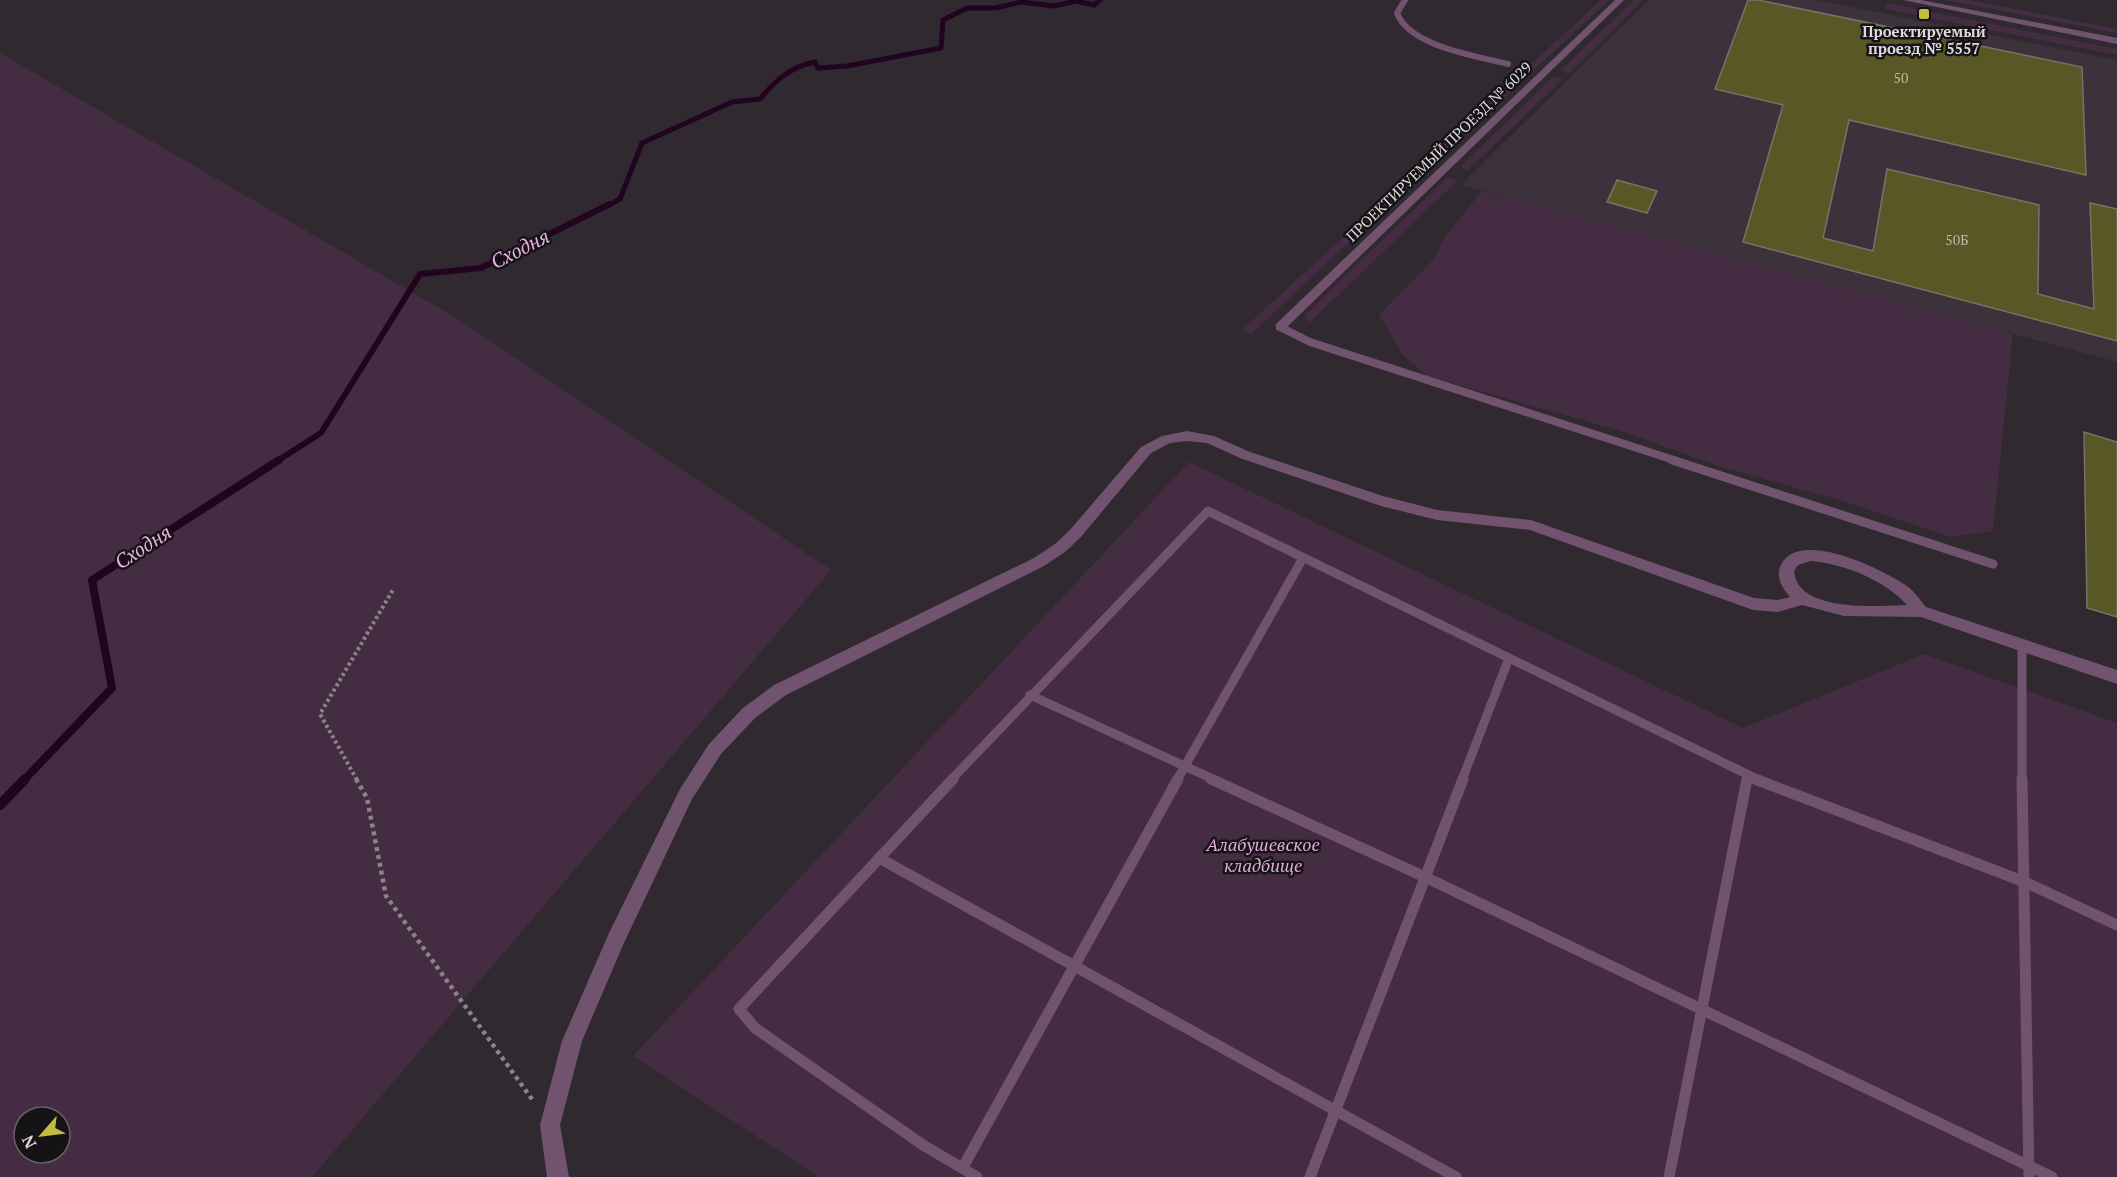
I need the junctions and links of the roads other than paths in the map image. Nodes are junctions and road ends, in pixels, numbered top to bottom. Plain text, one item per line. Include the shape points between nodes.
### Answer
1 (1405, 0) edge
2 (1620, 0) edge
3 (1907, 0) edge
4 (2117, 41) edge
5 (1508, 64) dead end
6 (1280, 327) joint
7 (1303, 558) junction
8 (1993, 564) dead end
9 (1803, 599) junction
10 (1921, 610) junction
11 (2022, 645) junction
12 (1509, 658) junction
13 (2117, 677) edge
14 (1030, 694) junction
15 (1185, 767) junction
16 (1748, 776) junction
17 (879, 858) junction
18 (1425, 877) junction
19 (2025, 882) junction
20 (2117, 925) edge
21 (1073, 965) junction
22 (1703, 1012) junction
23 (1336, 1110) junction
24 (963, 1167) junction
25 (2029, 1172) edge
26 (558, 1177) edge
27 (977, 1177) edge
28 (1310, 1177) edge
29 (1456, 1177) edge
30 (1670, 1177) edge
31 (2052, 1177) edge

1 - 5 lane via 1396,15 1398,23 1408,31 1462,52
2 - 6 street, ПРОЕКТИРУЕМЫЙ ПРОЕЗД № 6029
3 - 4 street
6 - 8 lane via 1310,342
7 - 12 lane
7 - 14 lane via 1208,511
7 - 15 lane
9 - 10 street via 1846,609
9 - 10 street via 1789,587 1789,565 1798,558 1815,556 1869,573 1900,589
9 - 26 street via 1778,606 1753,604 1531,525 1437,515 1324,483 1209,439 1167,439 1146,450 1060,548 1039,562 796,681 767,699 715,749 686,794 572,1041 550,1125
10 - 11 street
11 - 13 street
11 - 19 lane
12 - 16 lane
12 - 18 lane
14 - 15 lane
14 - 17 lane
15 - 18 lane
15 - 21 lane
16 - 19 lane
16 - 22 lane
17 - 21 lane
17 - 24 lane via 739,1009 755,1028 923,1145
18 - 22 lane
18 - 23 lane
19 - 20 lane
19 - 25 lane
21 - 23 lane
21 - 24 lane
22 - 25 lane
22 - 30 lane
23 - 28 lane
23 - 29 lane
24 - 27 lane
25 - 31 lane

